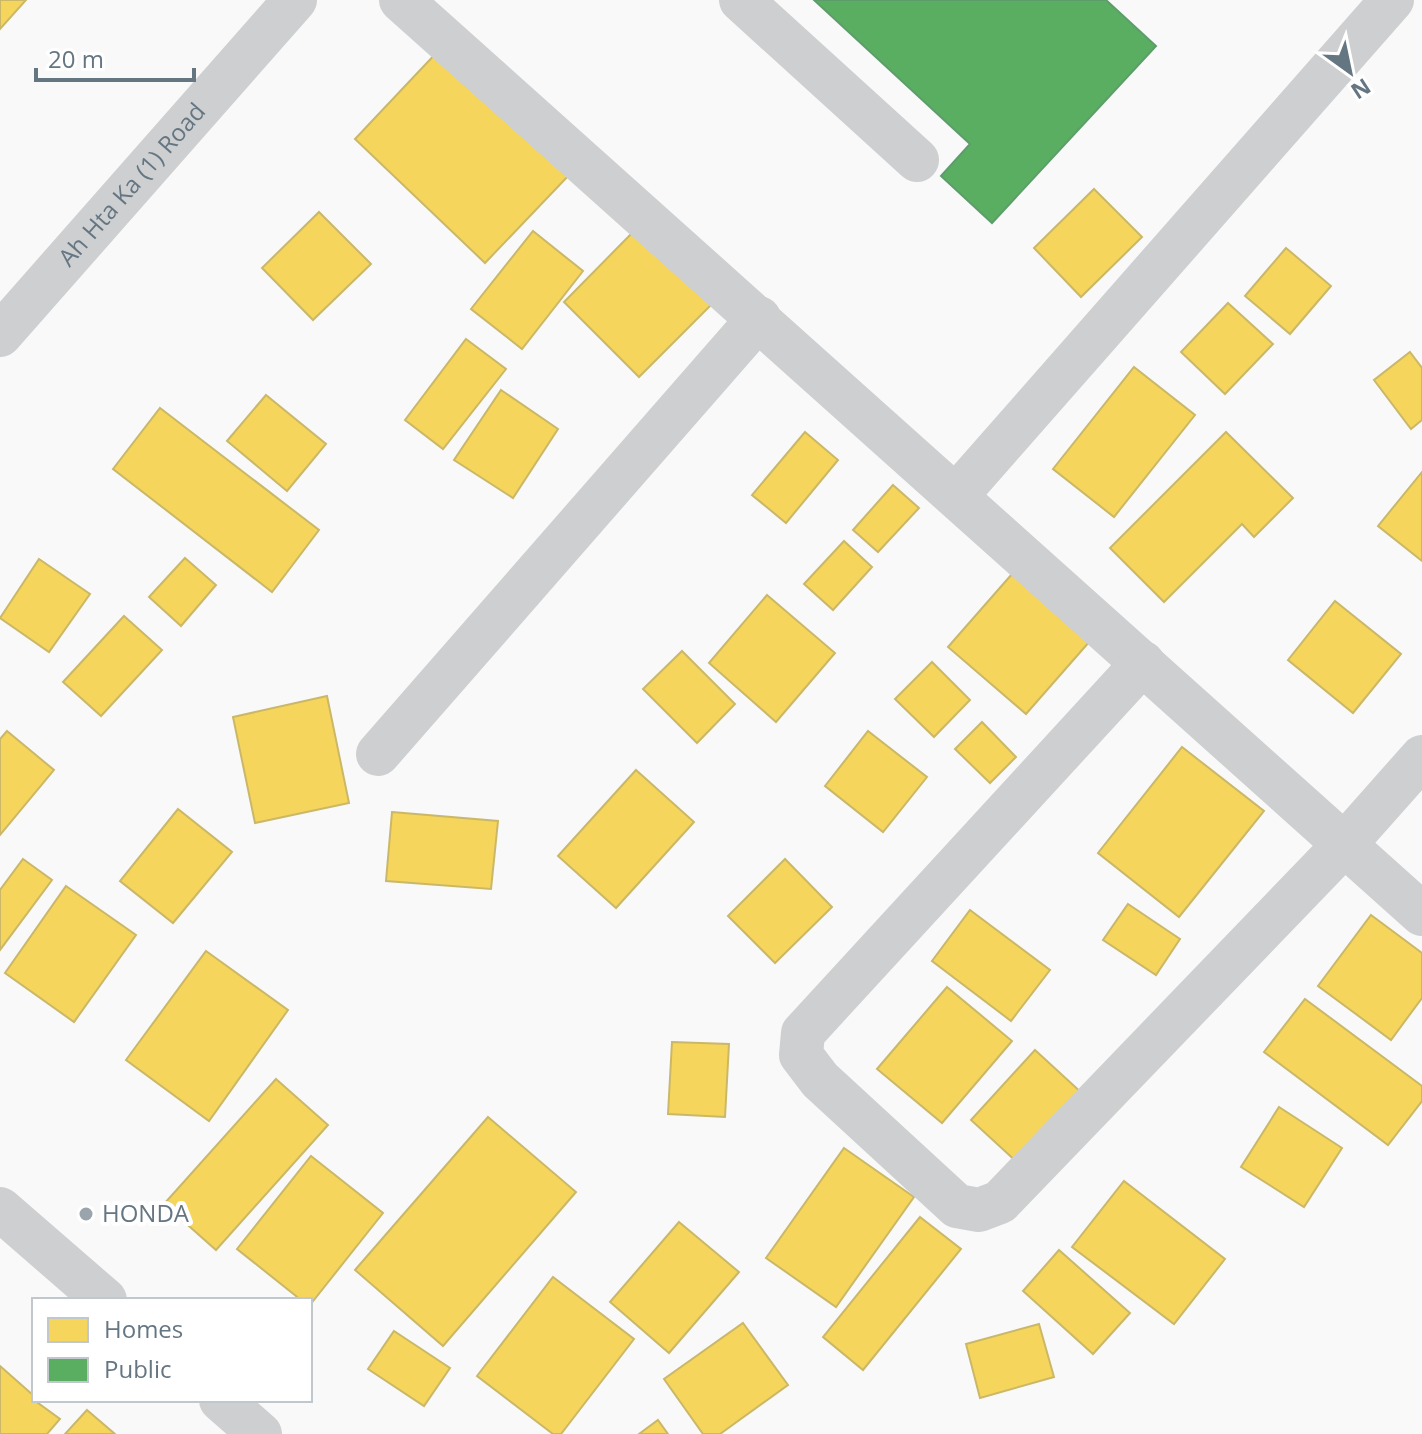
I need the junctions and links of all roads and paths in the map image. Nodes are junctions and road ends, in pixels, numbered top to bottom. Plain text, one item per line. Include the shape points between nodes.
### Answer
1 (295, 0) edge
2 (401, 0) edge
3 (741, 0) edge
4 (1392, 0) edge
5 (917, 160) dead end
6 (759, 318) junction
7 (0, 335) edge
8 (956, 496) junction
9 (1143, 663) junction
10 (378, 754) dead end
11 (1422, 757) edge
12 (1344, 845) junction
13 (1422, 914) edge
14 (0, 1209) edge
15 (103, 1298) edge
16 (223, 1402) edge
17 (260, 1434) edge

1 - 7 street, Ah Hta Ka (1) Road
2 - 6 street
3 - 5 street
4 - 8 street
6 - 8 street
6 - 10 street
8 - 9 street
9 - 12 street
9 - 12 street via 803,1033 801,1055 820,1080 957,1206 979,1210 1000,1202
11 - 12 street
12 - 13 street
14 - 15 street
16 - 17 street

